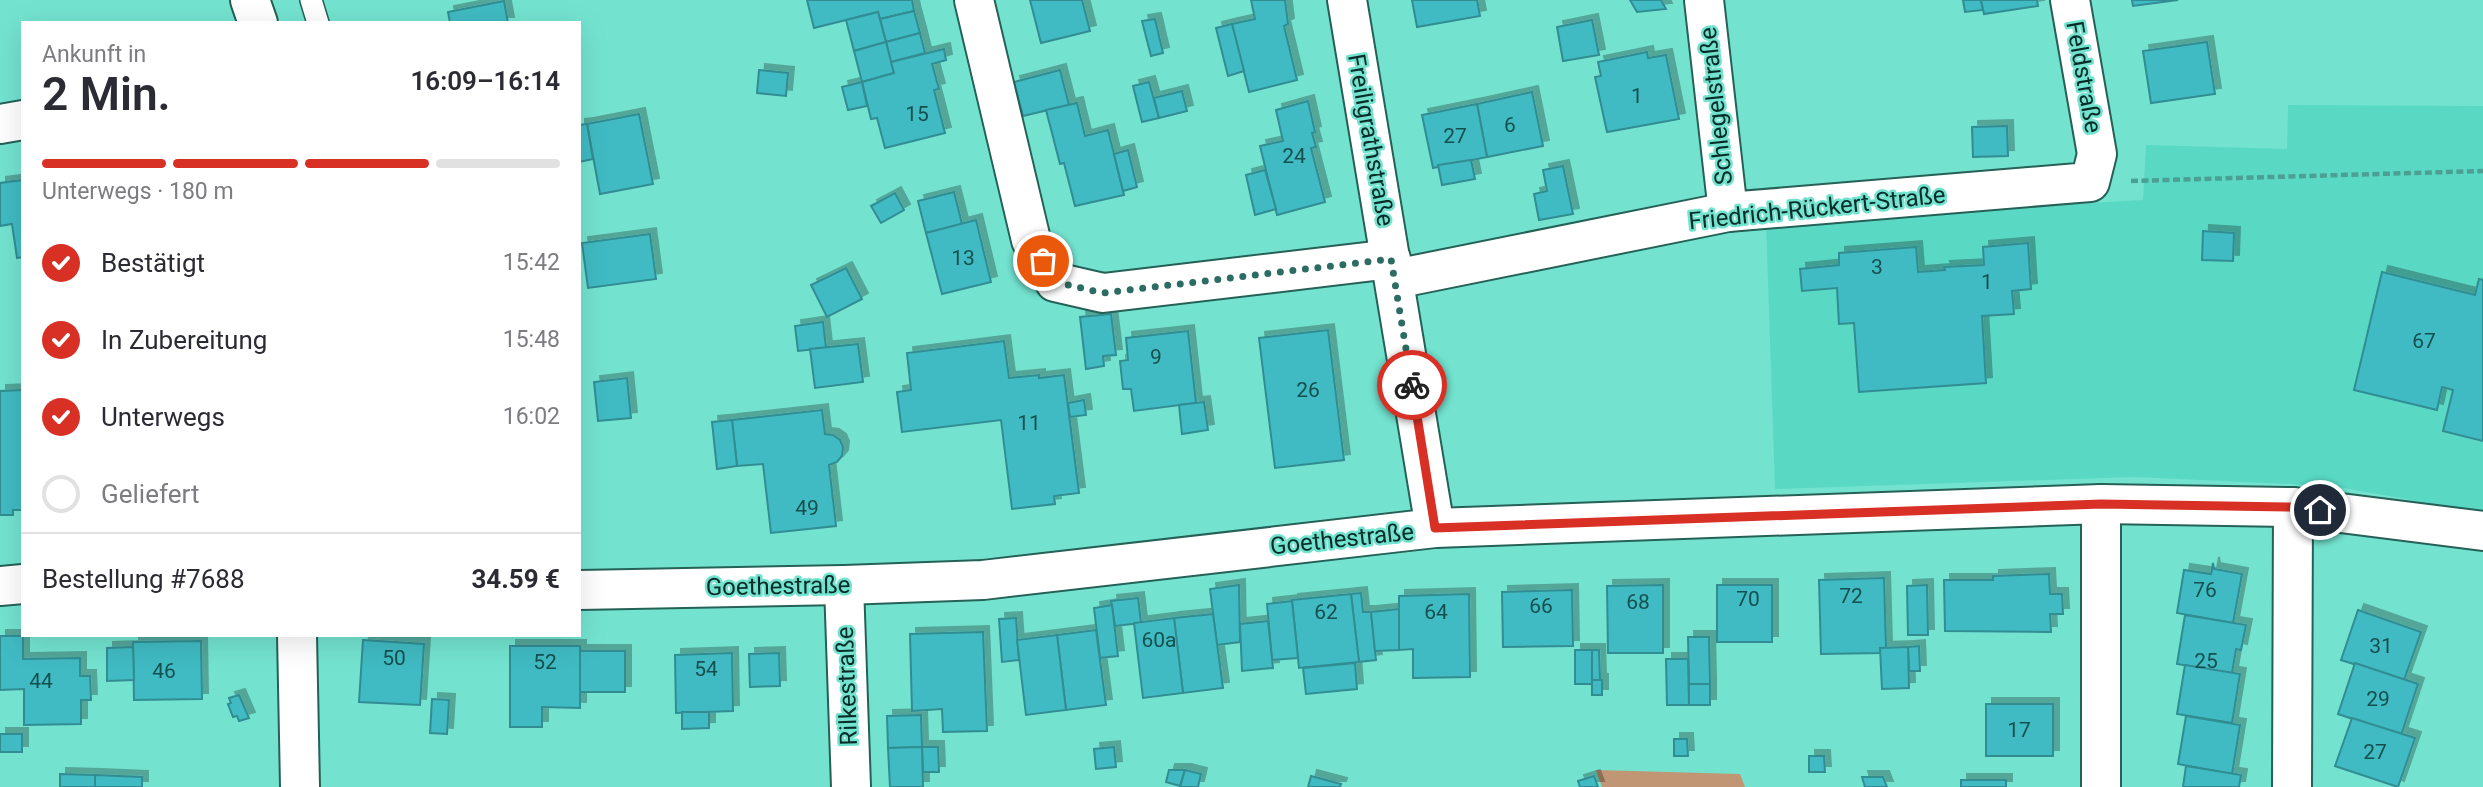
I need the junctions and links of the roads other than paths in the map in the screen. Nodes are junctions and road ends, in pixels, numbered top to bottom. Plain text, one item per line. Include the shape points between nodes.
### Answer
1 (250, 0) edge
2 (311, 0) edge
3 (974, 0) edge
4 (1347, 0) edge
5 (1704, 0) edge
6 (2070, 0) edge
7 (257, 21) edge
8 (317, 21) edge
9 (21, 120) edge
10 (0, 124) edge
11 (2093, 168) joint
12 (1728, 212) junction
13 (1393, 269) junction
14 (2101, 504) junction
15 (2293, 507) junction
16 (1435, 528) junction
17 (2483, 531) edge
18 (21, 584) edge
19 (844, 585) junction
20 (0, 586) edge
21 (581, 590) edge
22 (297, 637) edge
23 (300, 787) edge
24 (851, 787) edge
25 (2101, 787) edge
26 (2292, 787) edge

1 - 7 street
2 - 8 lane
3 - 13 street, Friedrich-Rückert-Straße via 1031,240 1055,282 1103,293
4 - 13 street, Freiligrathstraße
5 - 12 street, Schlegelstraße
6 - 11 street, Feldstraße
9 - 10 street
11 - 12 street, Friedrich-Rückert-Straße
12 - 13 street, Friedrich-Rückert-Straße
13 - 16 street, Freiligrathstraße
14 - 15 street, Goethestraße
14 - 16 street, Goethestraße
14 - 25 street
15 - 17 street, Goethestraße
15 - 26 street
16 - 19 street, Goethestraße via 983,580
18 - 20 street
19 - 21 street, Goethestraße
19 - 24 street, Rilkestraße
22 - 23 street

